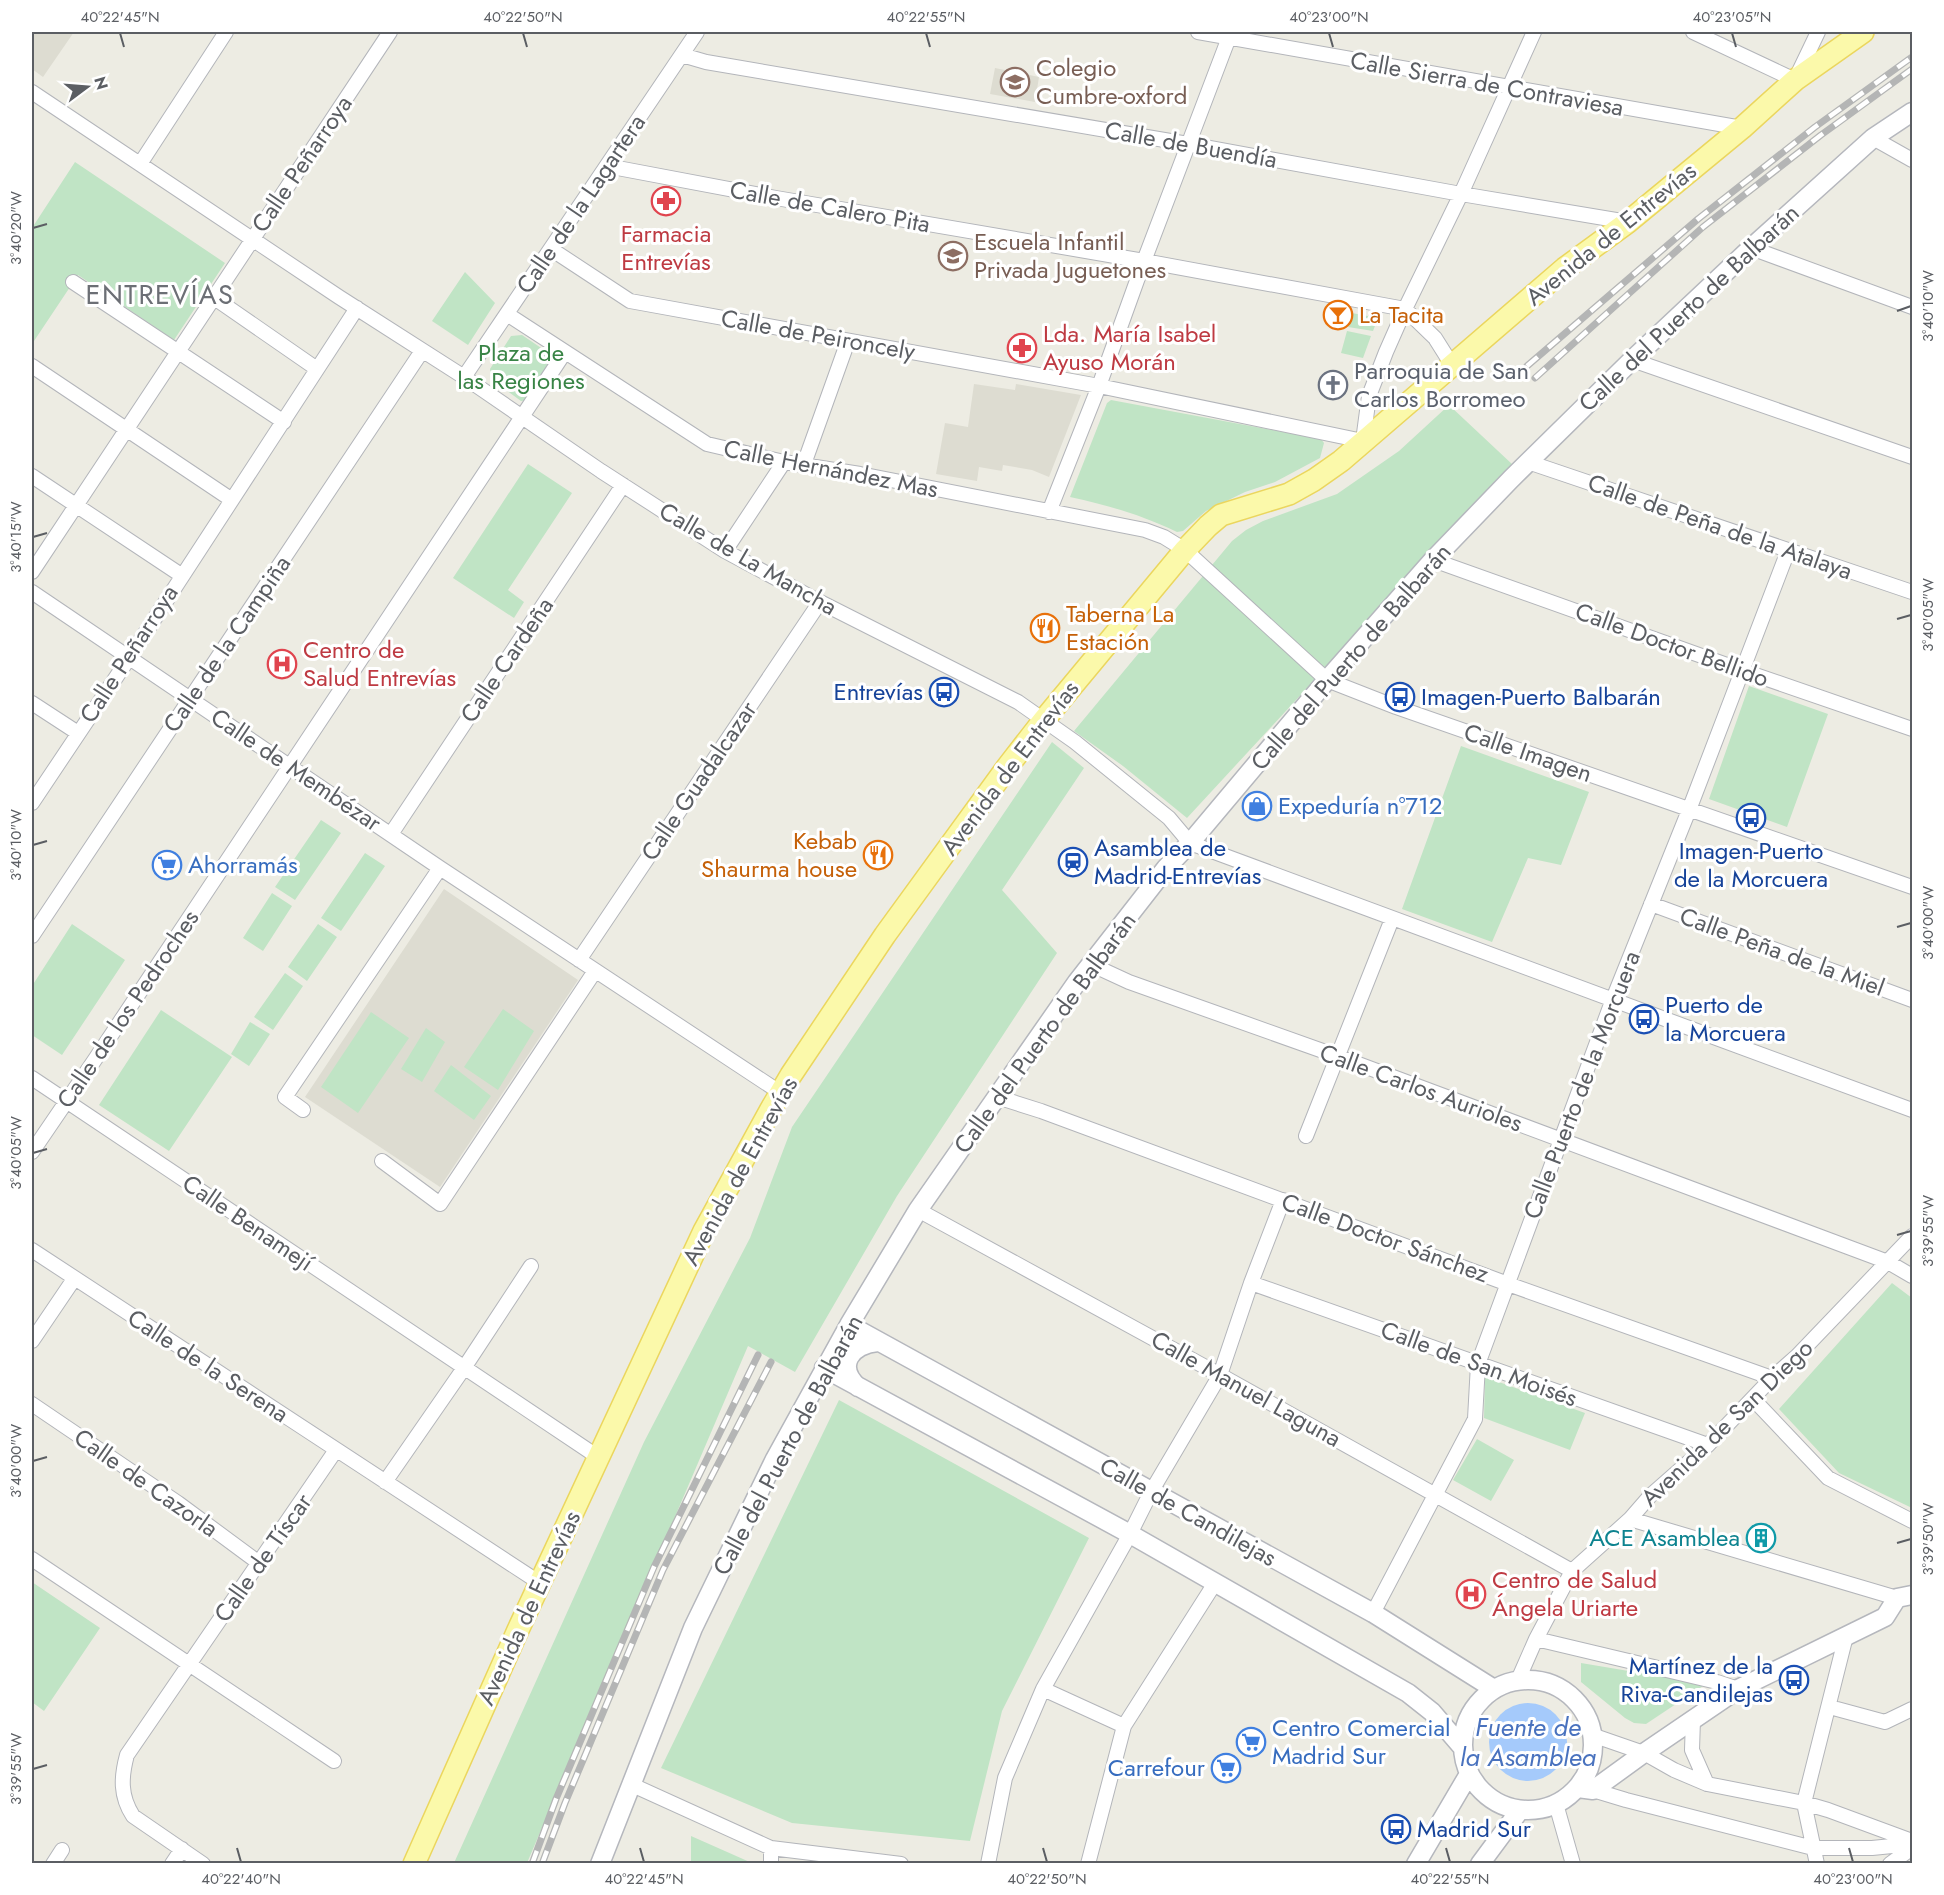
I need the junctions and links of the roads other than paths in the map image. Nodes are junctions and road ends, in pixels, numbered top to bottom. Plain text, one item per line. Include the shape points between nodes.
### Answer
1 (226, 32) edge
2 (390, 32) edge
3 (697, 32) edge
4 (1198, 32) edge
5 (1534, 32) edge
6 (1693, 32) edge
7 (1818, 32) edge
8 (1863, 32) edge
9 (1230, 34) edge
10 (682, 55) junction
11 (1795, 80) junction
12 (1508, 87) junction
13 (32, 92) edge
14 (1912, 112) edge
15 (1742, 128) junction
16 (1873, 138) junction
17 (1188, 144) junction
18 (1912, 160) edge
19 (140, 164) junction
20 (607, 166) junction
21 (1461, 194) junction
22 (1629, 222) junction
23 (252, 238) junction
24 (1751, 248) junction
25 (550, 249) junction
26 (1144, 261) junction
27 (73, 282) dead end
28 (213, 297) junction
29 (1912, 307) edge
30 (357, 308) junction
31 (1405, 309) junction
32 (507, 314) junction
33 (848, 341) junction
34 (177, 351) junction
35 (422, 351) junction
36 (565, 352) junction
37 (1632, 360) junction
38 (1452, 365) junction
39 (32, 366) edge
40 (317, 369) junction
41 (464, 377) junction
42 (1099, 386) junction
43 (523, 417) junction
44 (284, 422) junction
45 (126, 429) junction
46 (1363, 441) junction
47 (1912, 458) edge
48 (784, 462) junction
49 (1528, 462) junction
50 (804, 464) junction
51 (32, 476) edge
52 (623, 485) junction
53 (232, 500) junction
54 (75, 506) junction
55 (1049, 512) junction
56 (1185, 550) junction
57 (725, 551) junction
58 (1788, 551) junction
59 (1433, 560) junction
60 (32, 572) edge
61 (181, 575) junction
62 (1912, 591) edge
63 (32, 592) edge
64 (820, 602) junction
65 (129, 658) junction
66 (1741, 670) junction
67 (1327, 680) junction
68 (190, 699) junction
69 (32, 703) edge
70 (1043, 721) junction
71 (1912, 729) edge
72 (78, 733) junction
73 (290, 767) junction
74 (32, 803) edge
75 (1689, 810) junction
76 (391, 834) junction
77 (1190, 843) junction
78 (440, 868) junction
79 (1912, 886) edge
80 (1651, 904) junction
81 (1392, 920) junction
82 (34, 929) edge
83 (579, 960) junction
84 (1090, 964) junction
85 (596, 971) junction
86 (1613, 999) junction
87 (1912, 1000) edge
88 (1337, 1056) junction
89 (32, 1078) edge
90 (781, 1093) junction
91 (997, 1097) junction
92 (67, 1101) junction
93 (303, 1110) dead end
94 (1912, 1110) edge
95 (1306, 1136) dead end
96 (1561, 1140) junction
97 (32, 1152) edge
98 (382, 1161) dead end
99 (1283, 1200) junction
100 (918, 1210) junction
101 (1912, 1236) edge
102 (32, 1250) edge
103 (1888, 1262) junction
104 (531, 1266) dead end
105 (1912, 1276) edge
106 (74, 1279) junction
107 (1251, 1283) junction
108 (1508, 1284) junction
109 (849, 1325) junction
110 (32, 1341) edge
111 (878, 1342) junction
112 (1478, 1364) junction
113 (464, 1368) junction
114 (824, 1368) junction
115 (1220, 1375) junction
116 (1772, 1378) junction
117 (858, 1387) junction
118 (1753, 1399) junction
119 (32, 1404) edge
120 (1708, 1445) junction
121 (336, 1450) junction
122 (598, 1457) junction
123 (385, 1482) junction
124 (1151, 1492) junction
125 (1436, 1495) junction
126 (1630, 1519) junction
127 (1912, 1521) edge
128 (1131, 1534) junction
129 (32, 1559) edge
130 (259, 1563) junction
131 (1572, 1571) junction
132 (540, 1583) junction
133 (1215, 1583) junction
134 (1905, 1596) edge
135 (1373, 1613) junction
136 (1846, 1636) junction
137 (1536, 1639) junction
138 (189, 1665) junction
139 (1518, 1680) junction
140 (1043, 1689) junction
141 (1494, 1689) junction
142 (1738, 1689) junction
143 (1837, 1709) dead end
144 (1912, 1709) edge
145 (1693, 1719) junction
146 (1124, 1726) junction
147 (1592, 1736) junction
148 (1462, 1747) junction
149 (1644, 1753) junction
150 (334, 1761) dead end
151 (1469, 1774) junction
152 (630, 1784) junction
153 (1707, 1784) junction
154 (1586, 1789) junction
155 (1804, 1803) junction
156 (1556, 1804) junction
157 (1520, 1810) junction
158 (1912, 1844) edge
159 (771, 1848) junction
160 (1813, 1848) junction
161 (182, 1849) junction
162 (62, 1850) dead end
163 (53, 1863) edge
164 (172, 1863) edge
165 (204, 1863) edge
166 (414, 1863) edge
167 (600, 1863) edge
168 (771, 1863) edge
169 (901, 1863) edge
170 (988, 1863) edge
171 (1088, 1863) edge
172 (1416, 1863) edge
173 (1480, 1863) edge
174 (1573, 1863) edge
175 (1817, 1863) edge
176 (1890, 1863) edge

1 - 19 street
2 - 23 street, Calle Peñarroya
3 - 10 street, Calle de la Lagartera
4 - 9 street, Calle Sierra de Contraviesa
5 - 12 street
6 - 11 street
7 - 11 street
8 - 11 main road, Avenida de Entrevías
9 - 12 street, Calle Sierra de Contraviesa
9 - 17 street
10 - 17 street, Calle de Buendía
10 - 20 street, Calle de la Lagartera
11 - 15 main road, Avenida de Entrevías
12 - 15 street, Calle Sierra de Contraviesa
12 - 21 street
13 - 19 street, Calle de La Mancha
14 - 16 street, Calle del Puerto de Balbarán
15 - 22 main road, Avenida de Entrevías
16 - 18 street
16 - 24 street, Calle del Puerto de Balbarán
17 - 21 street, Calle de Buendía
17 - 26 street
19 - 23 street, Calle de La Mancha
20 - 25 street, Calle de la Lagartera
20 - 26 street, Calle de Calero Pita
21 - 22 street, Calle de Buendía
21 - 31 street
22 - 38 main road, Avenida de Entrevías via 1565,268
23 - 28 street, Calle Peñarroya
23 - 30 street, Calle de La Mancha
24 - 29 street
24 - 37 street, Calle del Puerto de Balbarán
25 - 32 street, Calle de la Lagartera
25 - 33 street, Calle de Peironcely via 630,301
26 - 31 street, Calle de Calero Pita
26 - 42 street
27 - 34 street
28 - 34 street, Calle Peñarroya
28 - 40 street
30 - 35 street, Calle de La Mancha
30 - 40 street, Calle Peñarroya
31 - 38 street via 1435,338
31 - 46 street via 1369,396
32 - 36 street, Calle Hernández Mas
32 - 41 street, Calle de la Lagartera
33 - 42 street, Calle de Peironcely
33 - 50 street
34 - 44 street
34 - 45 street, Calle Peñarroya
35 - 41 street, Calle de La Mancha
35 - 68 street, Calle de la Campiña
36 - 43 street, Calle de los Pedroches
36 - 48 street, Calle Hernández Mas via 706,444
37 - 47 street
37 - 49 street, Calle del Puerto de Balbarán
38 - 46 main road, Avenida de Entrevías
39 - 45 street
40 - 44 street, Calle Peñarroya
41 - 43 street, Calle de La Mancha
42 - 46 street, Calle de Peironcely
42 - 55 street
43 - 52 street, Calle de La Mancha
43 - 73 street, Calle de los Pedroches
44 - 53 street, Calle Peñarroya
45 - 53 street
45 - 54 street, Calle Peñarroya
46 - 56 main road, Avenida de Entrevías via 1323,474 1288,494 1221,515
48 - 50 street, Calle Hernández Mas
48 - 57 street
49 - 58 street, Calle de Peña de la Atalaya
49 - 59 street, Calle del Puerto de Balbarán
50 - 55 street, Calle Hernández Mas
51 - 54 street, Calle Peñarroya
52 - 57 street, Calle de La Mancha
52 - 76 street, Calle Cardeña
53 - 61 street, Calle Peñarroya
54 - 60 street, Calle Peñarroya
54 - 61 street, Calle Peñarroya
55 - 56 street, Calle Hernández Mas via 1145,530
56 - 67 street, Calle Imagen
56 - 70 main road, Avenida de Entrevías
57 - 64 street, Calle de La Mancha
58 - 62 street, Calle de Peña de la Atalaya
58 - 66 street, Calle Puerto de la Morcuera
59 - 66 street, Calle Doctor Bellido
59 - 67 street, Calle del Puerto de Balbarán
61 - 65 street, Calle Peñarroya
63 - 65 street, Calle de Membézar
64 - 70 street, Calle de La Mancha via 1018,702
64 - 83 street, Calle Guadalcazar
65 - 68 street, Calle de Membézar
65 - 72 street, Calle Peñarroya
66 - 71 street, Calle Doctor Bellido
66 - 75 street, Calle Puerto de la Morcuera
67 - 75 street, Calle Imagen
67 - 77 street, Calle del Puerto de Balbarán
68 - 73 street, Calle de Membézar
68 - 82 street, Calle de la Campiña
69 - 72 street, Calle Peñarroya
70 - 77 street, Calle de La Mancha via 1169,818
70 - 90 main road, Avenida de Entrevías via 885,935
72 - 74 street, Calle Peñarroya
73 - 76 street, Calle de Membézar
73 - 92 street, Calle de los Pedroches
75 - 79 street, Calle Imagen
75 - 80 street, Calle Puerto de la Morcuera
76 - 78 street, Calle de Membézar
77 - 81 street
77 - 84 street, Calle del Puerto de Balbarán
78 - 83 street, Calle de Membézar
78 - 93 street via 285,1097
80 - 86 street, Calle Puerto de la Morcuera
80 - 87 street, Calle Peña de la Miel
81 - 86 street
81 - 88 street
83 - 85 street, Calle de Membézar
84 - 88 street, Calle Carlos Aurioles
84 - 91 street, Calle del Puerto de Balbarán
85 - 90 street, Calle de Membézar
85 - 98 street via 440,1204
86 - 94 street
86 - 96 street, Calle Puerto de la Morcuera
88 - 95 street
88 - 96 street, Calle Carlos Aurioles
89 - 92 street, Calle Benamejí
90 - 122 main road, Avenida de Entrevías via 704,1231
91 - 99 street, Calle Doctor Sánchez
91 - 100 street, Calle del Puerto de Balbarán
92 - 97 street, Calle de los Pedroches
92 - 113 street, Calle Benamejí
96 - 103 street, Calle Carlos Aurioles
96 - 108 street, Calle Puerto de la Morcuera
99 - 107 street
99 - 108 street, Calle Doctor Sánchez
100 - 109 street, Calle del Puerto de Balbarán
100 - 115 street, Calle Manuel Laguna
101 - 103 street, Avenida de San Diego
102 - 106 street, Calle de la Serena
103 - 105 street, Calle Carlos Aurioles
103 - 116 street, Avenida de San Diego
104 - 113 street
106 - 110 street
106 - 121 street, Calle de la Serena
107 - 112 street, Calle de San Moisés
107 - 115 street
108 - 112 street, Calle Puerto de la Morcuera
108 - 116 street, Calle Doctor Sánchez
109 - 111 street, Calle de Candilejas
109 - 114 street, Calle del Puerto de Balbarán
111 - 117 street via 858,1347 849,1357 848,1371
111 - 124 street, Calle de Candilejas
112 - 120 street, Calle de San Moisés
112 - 125 street, Calle Puerto de la Morcuera via 1475,1419
113 - 122 street, Calle Benamejí
113 - 123 street
114 - 117 street, Calle de Candilejas
114 - 152 street, Calle del Puerto de Balbarán via 693,1628
115 - 124 street
115 - 125 street, Calle Manuel Laguna
116 - 118 street, Avenida de San Diego
117 - 128 street, Calle de Candilejas
118 - 120 street, Avenida de San Diego
118 - 127 street via 1828,1478
119 - 130 street, Calle de Cazorla
120 - 126 street, Avenida de San Diego
121 - 123 street, Calle de la Serena
121 - 130 street, Calle de Tíscar
122 - 132 main road, Avenida de Entrevías
123 - 132 street, Calle de la Serena
124 - 128 street
124 - 135 street, Calle de Candilejas
125 - 131 street, Calle Manuel Laguna
125 - 135 street, Calle Puerto de la Morcuera
126 - 131 street, Avenida de San Diego
126 - 134 street
128 - 133 street, Calle de Candilejas
128 - 140 street
129 - 138 street
130 - 138 street, Calle de Tíscar
131 - 137 street, Avenida de San Diego
132 - 166 main road, Avenida de Entrevías
133 - 146 street
133 - 148 street, Calle de Candilejas via 1408,1693 1438,1718
134 - 136 street via 1885,1617
135 - 141 street, Calle de Candilejas
136 - 142 street
136 - 155 street
137 - 139 street, Avenida de San Diego
137 - 142 street
138 - 150 street
138 - 161 street, Calle de Tíscar via 127,1755 122,1788 133,1816
139 - 141 street
139 - 147 street via 1542,1681 1565,1691 1584,1712
140 - 146 street
140 - 170 street via 1005,1778
141 - 148 street via 1476,1704 1467,1721
142 - 145 street
143 - 144 street via 1885,1722
145 - 149 street
145 - 153 street via 1692,1750
146 - 171 street
147 - 149 street
147 - 154 street
148 - 151 street
149 - 153 street
149 - 154 street
151 - 157 street via 1490,1798
151 - 172 street
152 - 159 street
152 - 167 street, Calle del Puerto de Balbarán
153 - 155 street
154 - 156 street
154 - 160 street
155 - 158 street
155 - 160 street
156 - 157 street
156 - 174 street
157 - 173 street
158 - 160 street
158 - 176 street
159 - 168 street
159 - 169 street
160 - 175 street
161 - 164 street
161 - 165 street
162 - 163 street

